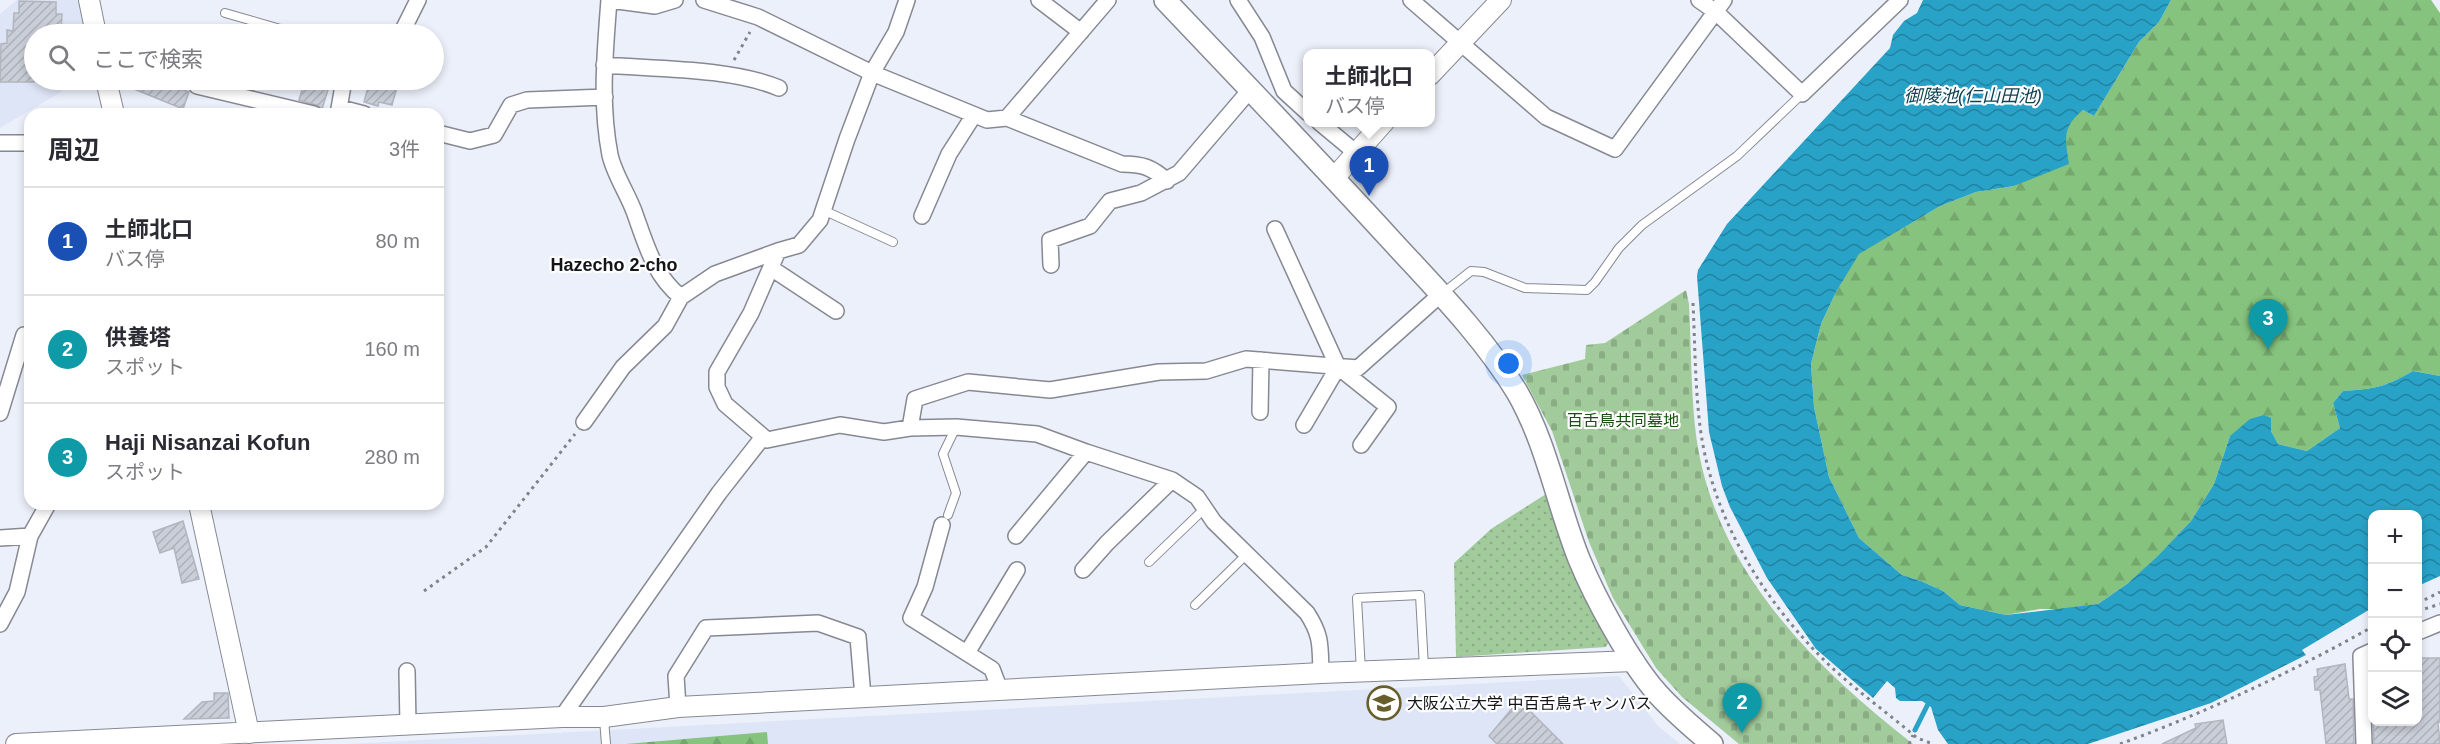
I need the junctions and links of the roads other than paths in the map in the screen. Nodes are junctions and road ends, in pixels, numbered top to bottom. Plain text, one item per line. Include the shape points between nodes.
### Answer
1 (89, 0) edge
2 (418, 0) edge
3 (610, 0) edge
4 (675, 0) edge
5 (704, 0) edge
6 (907, 0) edge
7 (1039, 0) edge
8 (1108, 0) edge
9 (1165, 0) edge
10 (1238, 0) edge
11 (1411, 0) edge
12 (1501, 0) edge
13 (1699, 0) edge
14 (1900, 0) edge
15 (1720, 6) edge
16 (225, 12) dead end
17 (94, 24) edge
18 (265, 24) edge
19 (406, 24) edge
20 (1081, 32) junction
21 (1461, 44) junction
22 (604, 65) junction
23 (1435, 71) edge
24 (872, 73) junction
25 (779, 88) dead end
26 (108, 90) edge
27 (214, 90) edge
28 (342, 90) edge
29 (1250, 90) junction
30 (1802, 94) junction
31 (605, 97) junction
32 (113, 108) edge
33 (289, 108) edge
34 (339, 108) edge
35 (1303, 108) edge
36 (974, 115) junction
37 (1007, 118) junction
38 (1323, 127) edge
39 (1380, 127) edge
40 (444, 134) edge
41 (0, 143) edge
42 (24, 143) edge
43 (1356, 152) junction
44 (1334, 178) junction
45 (1167, 181) junction
46 (823, 210) junction
47 (922, 216) dead end
48 (1275, 229) dead end
49 (893, 242) dead end
50 (778, 251) junction
51 (1051, 265) dead end
52 (771, 268) junction
53 (1441, 294) junction
54 (681, 297) junction
55 (836, 311) dead end
56 (24, 335) dead end
57 (1261, 360) junction
58 (1338, 367) junction
59 (6, 370) edge
60 (1260, 412) dead end
61 (0, 413) edge
62 (584, 422) road end
63 (1304, 425) dead end
64 (956, 427) junction
65 (910, 428) junction
66 (763, 438) junction
67 (1361, 445) dead end
68 (1086, 453) junction
69 (1172, 480) junction
70 (1204, 509) junction
71 (45, 510) edge
72 (200, 510) edge
73 (945, 520) joint
74 (30, 536) junction
75 (1016, 536) dead end
76 (0, 538) edge
77 (1246, 555) junction
78 (1149, 562) dead end
79 (1017, 570) dead end
80 (1083, 570) dead end
81 (1195, 605) dead end
82 (2440, 623) edge
83 (0, 624) edge
84 (2422, 630) edge
85 (967, 653) junction
86 (2368, 653) edge
87 (1634, 661) junction
88 (1424, 669) junction
89 (407, 671) dead end
90 (1361, 672) junction
91 (1321, 673) junction
92 (1000, 690) junction
93 (863, 697) junction
94 (678, 707) junction
95 (562, 717) junction
96 (604, 717) junction
97 (408, 725) junction
98 (249, 733) junction
99 (16, 744) edge
100 (606, 744) edge
101 (1712, 744) edge
102 (2364, 744) edge

1 - 17 street
2 - 19 street
3 - 4 street via 655,6
3 - 22 street
5 - 24 street via 758,17
6 - 24 street via 896,32
7 - 20 street
8 - 20 street
9 - 29 main road
10 - 35 street via 1262,37 1284,91
11 - 21 street
12 - 21 street
13 - 15 street
14 - 30 street
15 - 21 street via 1615,148 1546,117
15 - 30 street
16 - 18 lane
20 - 37 street
21 - 23 street
22 - 25 street via 726,75
22 - 31 street
24 - 36 street
24 - 46 street
26 - 32 street
27 - 33 street
28 - 34 street
29 - 44 main road
29 - 45 street via 1192,159
30 - 53 lane via 1737,156 1642,225 1587,290 1525,288 1471,271
31 - 40 street via 527,100 512,105 494,135 470,141
31 - 54 street via 611,157 650,257 670,288
36 - 37 street via 987,120
36 - 47 street via 949,154
37 - 45 street via 1122,164 1154,169
38 - 43 street
39 - 43 street
41 - 42 street
43 - 44 street
44 - 53 main road
45 - 51 street via 1110,201 1090,226 1050,240
46 - 49 lane
46 - 50 street via 820,220 799,245
48 - 58 street
50 - 52 street
50 - 54 street via 715,274
52 - 55 street
52 - 66 street via 717,372 717,387 725,404
53 - 58 street via 1358,368
53 - 87 main road via 1516,391 1531,420 1579,558
54 - 62 street via 665,326 623,367
56 - 59 street
57 - 58 street
57 - 60 street
57 - 65 street via 1246,358 1206,371 1159,372 1050,390 968,382 915,399
58 - 63 street
58 - 67 street via 1388,407
59 - 61 street
64 - 65 street
64 - 68 street via 1037,434
64 - 73 lane via 943,454 956,493
65 - 66 street via 884,432 840,425
66 - 95 street via 719,493
68 - 69 street
68 - 75 street
69 - 70 street via 1197,497
69 - 80 street
70 - 77 street
70 - 78 lane
71 - 74 street
72 - 98 street
73 - 85 street via 926,587 911,618
74 - 76 street
74 - 83 street via 17,592
77 - 81 lane
77 - 91 street via 1307,613 1320,640
79 - 85 street
82 - 84 street
85 - 92 street via 992,669
86 - 102 street via 2361,656
87 - 88 street
87 - 101 main road via 1680,717
88 - 90 street
88 - 90 lane via 1420,595 1357,598
89 - 97 street
90 - 91 street
91 - 92 street
92 - 93 street
93 - 94 street
93 - 94 street via 858,637 818,623 706,628 676,676
94 - 96 street
95 - 96 street
95 - 97 street
96 - 100 lane
97 - 98 street
98 - 99 street

